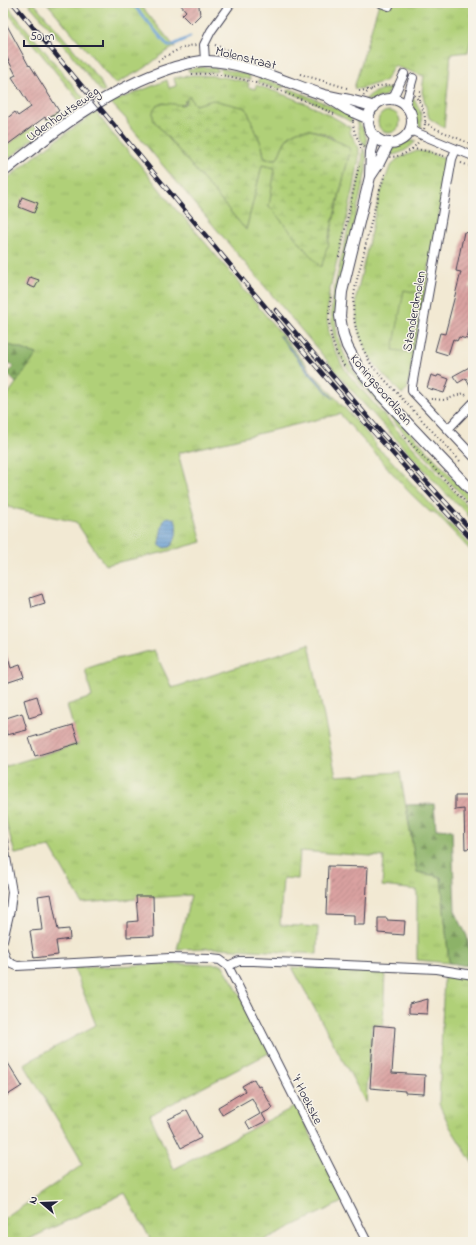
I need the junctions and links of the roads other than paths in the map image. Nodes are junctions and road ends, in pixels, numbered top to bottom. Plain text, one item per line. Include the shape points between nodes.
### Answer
1 (232, 3) edge
2 (205, 61) junction
3 (404, 74) dead end
4 (413, 78) dead end
5 (118, 91) joint
6 (322, 94) junction
7 (392, 100) junction
8 (405, 106) junction
9 (374, 107) junction
10 (369, 119) junction
11 (410, 130) junction
12 (375, 136) junction
13 (388, 143) junction
14 (456, 149) junction
15 (473, 156) edge
16 (3, 172) edge
17 (370, 177) junction
18 (473, 403) edge
19 (448, 429) junction
20 (473, 456) edge
21 (473, 492) edge
22 (3, 840) edge
23 (3, 940) edge
24 (3, 950) edge
25 (4, 960) edge
26 (228, 966) junction
27 (473, 975) edge
28 (367, 1242) edge

1 - 2 street via 204,45
2 - 5 street, Molenstraat via 160,72
2 - 6 street, Molenstraat via 243,67
3 - 7 street
4 - 8 street
5 - 16 street, Udenhoutseweg via 75,118
6 - 9 street, Molenstraat
6 - 10 street, Molenstraat
7 - 8 street
7 - 9 street via 380,102
8 - 11 street via 411,117
9 - 10 street
10 - 12 street via 370,130
11 - 13 street via 400,140
11 - 14 street
12 - 13 street
12 - 17 street, Koningsoordlaan via 371,152
13 - 17 street, Koningsoordlaan
14 - 15 street
14 - 19 street, Standerdmolen via 452,159 412,386 412,391
17 - 21 street, Koningsoordlaan via 342,292 340,316 343,334 358,367
18 - 19 street
19 - 20 street, Standerdmolen
22 - 23 street via 12,892
24 - 25 street
25 - 26 street via 22,966 150,959 211,959 220,960
26 - 27 street via 239,961 252,961 437,969
26 - 28 street, 't Hoekske

